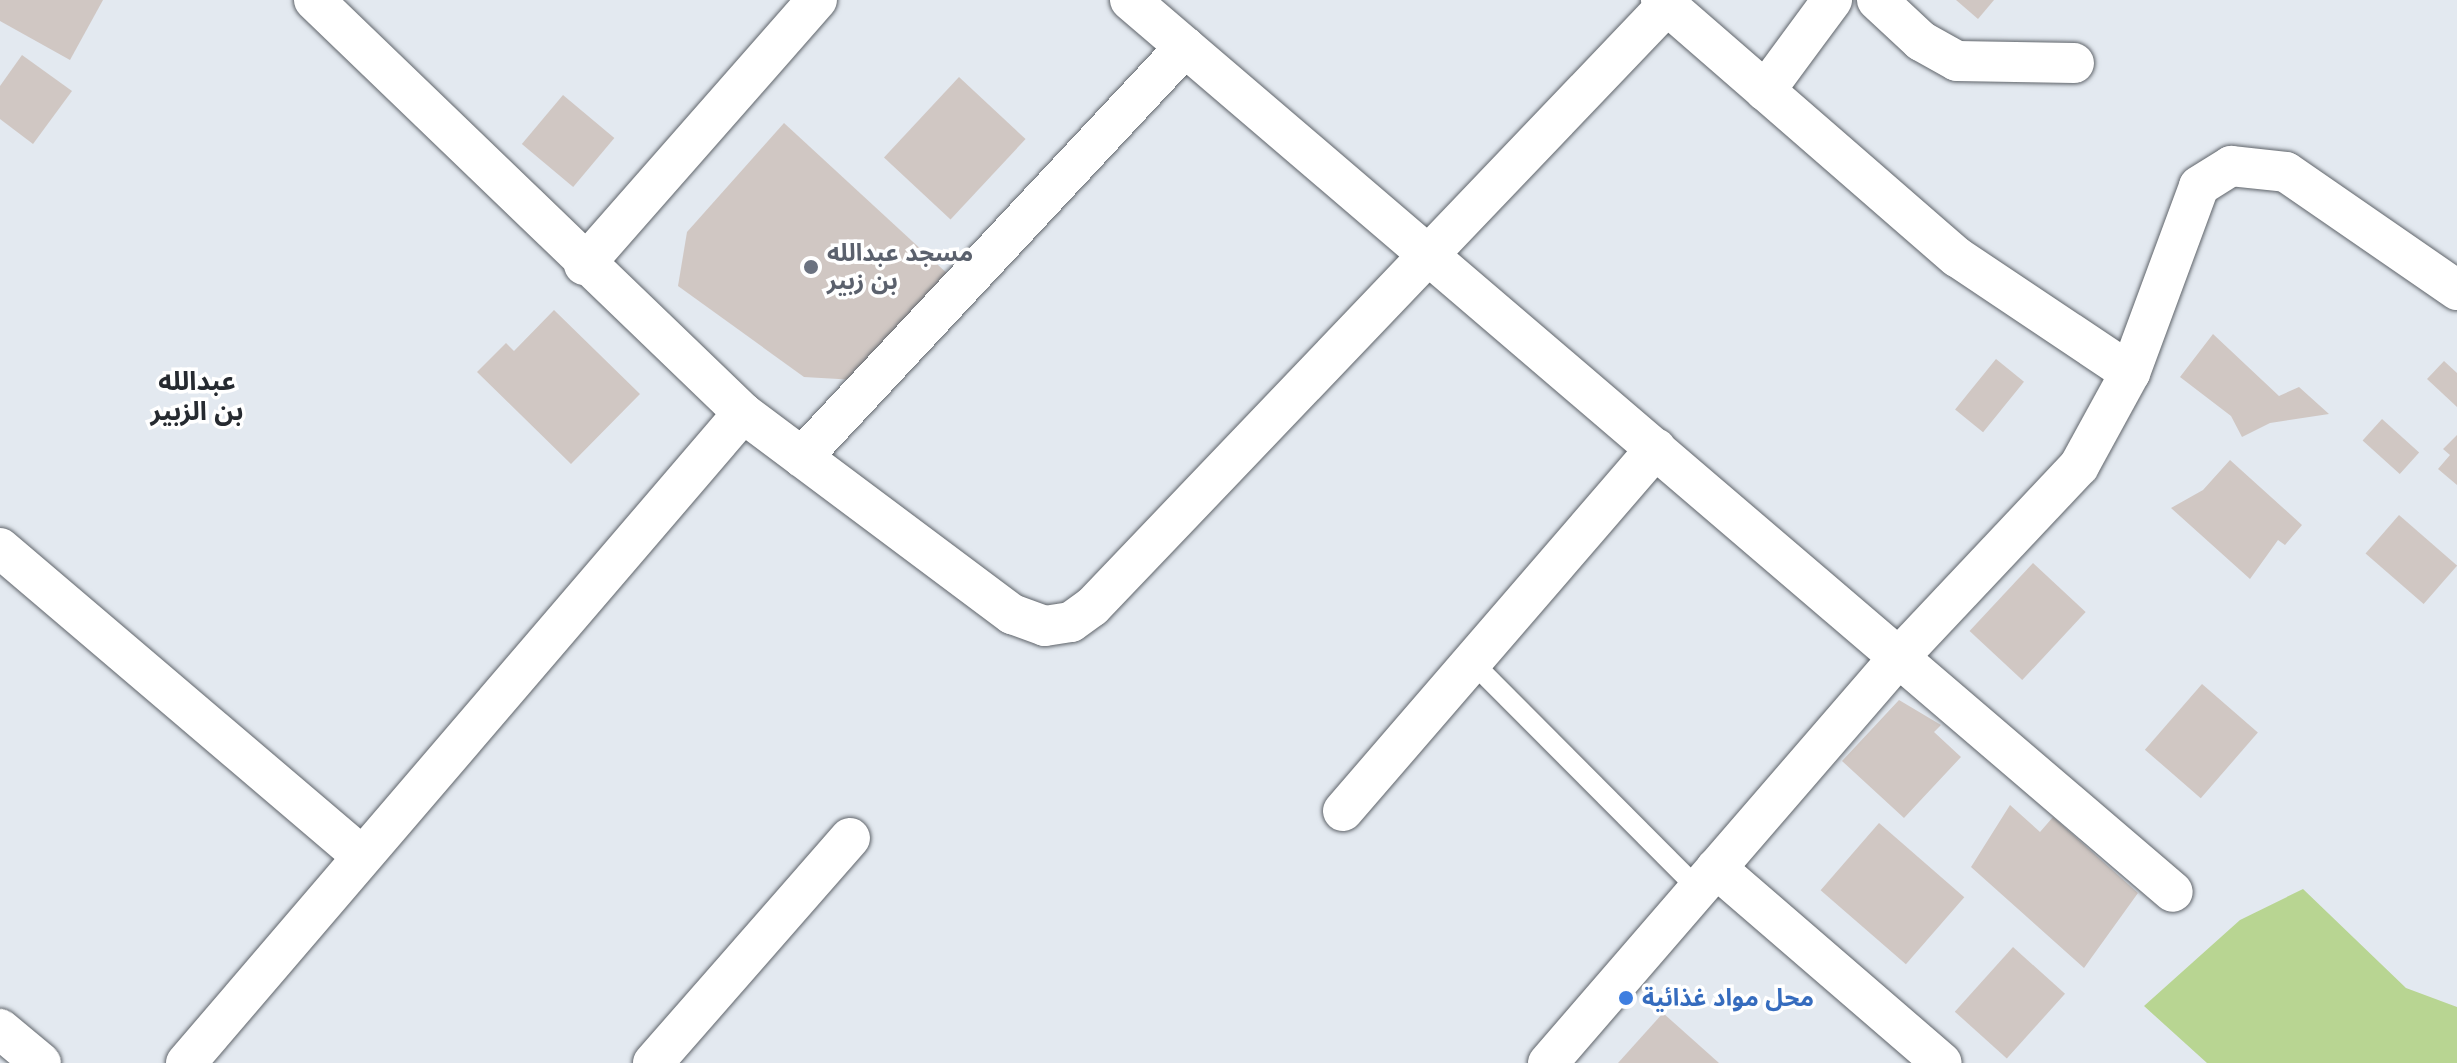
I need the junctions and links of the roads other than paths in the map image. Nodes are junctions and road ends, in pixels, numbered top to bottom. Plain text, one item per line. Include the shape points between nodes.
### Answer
1 (314, 0) edge
2 (817, 0) edge
3 (1130, 0) edge
4 (1832, 0) edge
5 (1877, 0) edge
6 (1664, 2) edge
7 (1185, 47) junction
8 (2074, 63) dead end
9 (1765, 91) junction
10 (1429, 255) junction
11 (584, 265) junction
12 (2457, 290) edge
13 (2130, 373) junction
14 (743, 413) junction
15 (1656, 449) junction
16 (802, 457) junction
17 (0, 548) edge
18 (1899, 657) junction
19 (1472, 662) junction
20 (1343, 811) dead end
21 (850, 838) dead end
22 (360, 854) junction
23 (1707, 879) junction
24 (2173, 892) dead end
25 (0, 1029) edge
26 (41, 1063) edge
27 (186, 1063) edge
28 (653, 1063) edge
29 (1548, 1063) edge
30 (1942, 1063) edge

1 - 11 street
2 - 11 street
3 - 7 street
4 - 9 street
5 - 8 street via 1921,41 1957,61
6 - 9 street
6 - 10 street
7 - 10 street
7 - 16 street
9 - 13 street via 1957,257
10 - 15 street
10 - 16 street via 1071,622 1045,626 1012,614
11 - 14 street
12 - 13 street via 2286,172 2231,166 2188,202
13 - 18 street via 2079,466
14 - 16 street
14 - 22 street
15 - 18 street
15 - 19 street
17 - 22 street
18 - 23 street
18 - 24 street
19 - 20 street
19 - 23 lane
21 - 28 street
22 - 27 street
23 - 29 street
23 - 30 street
25 - 26 street

